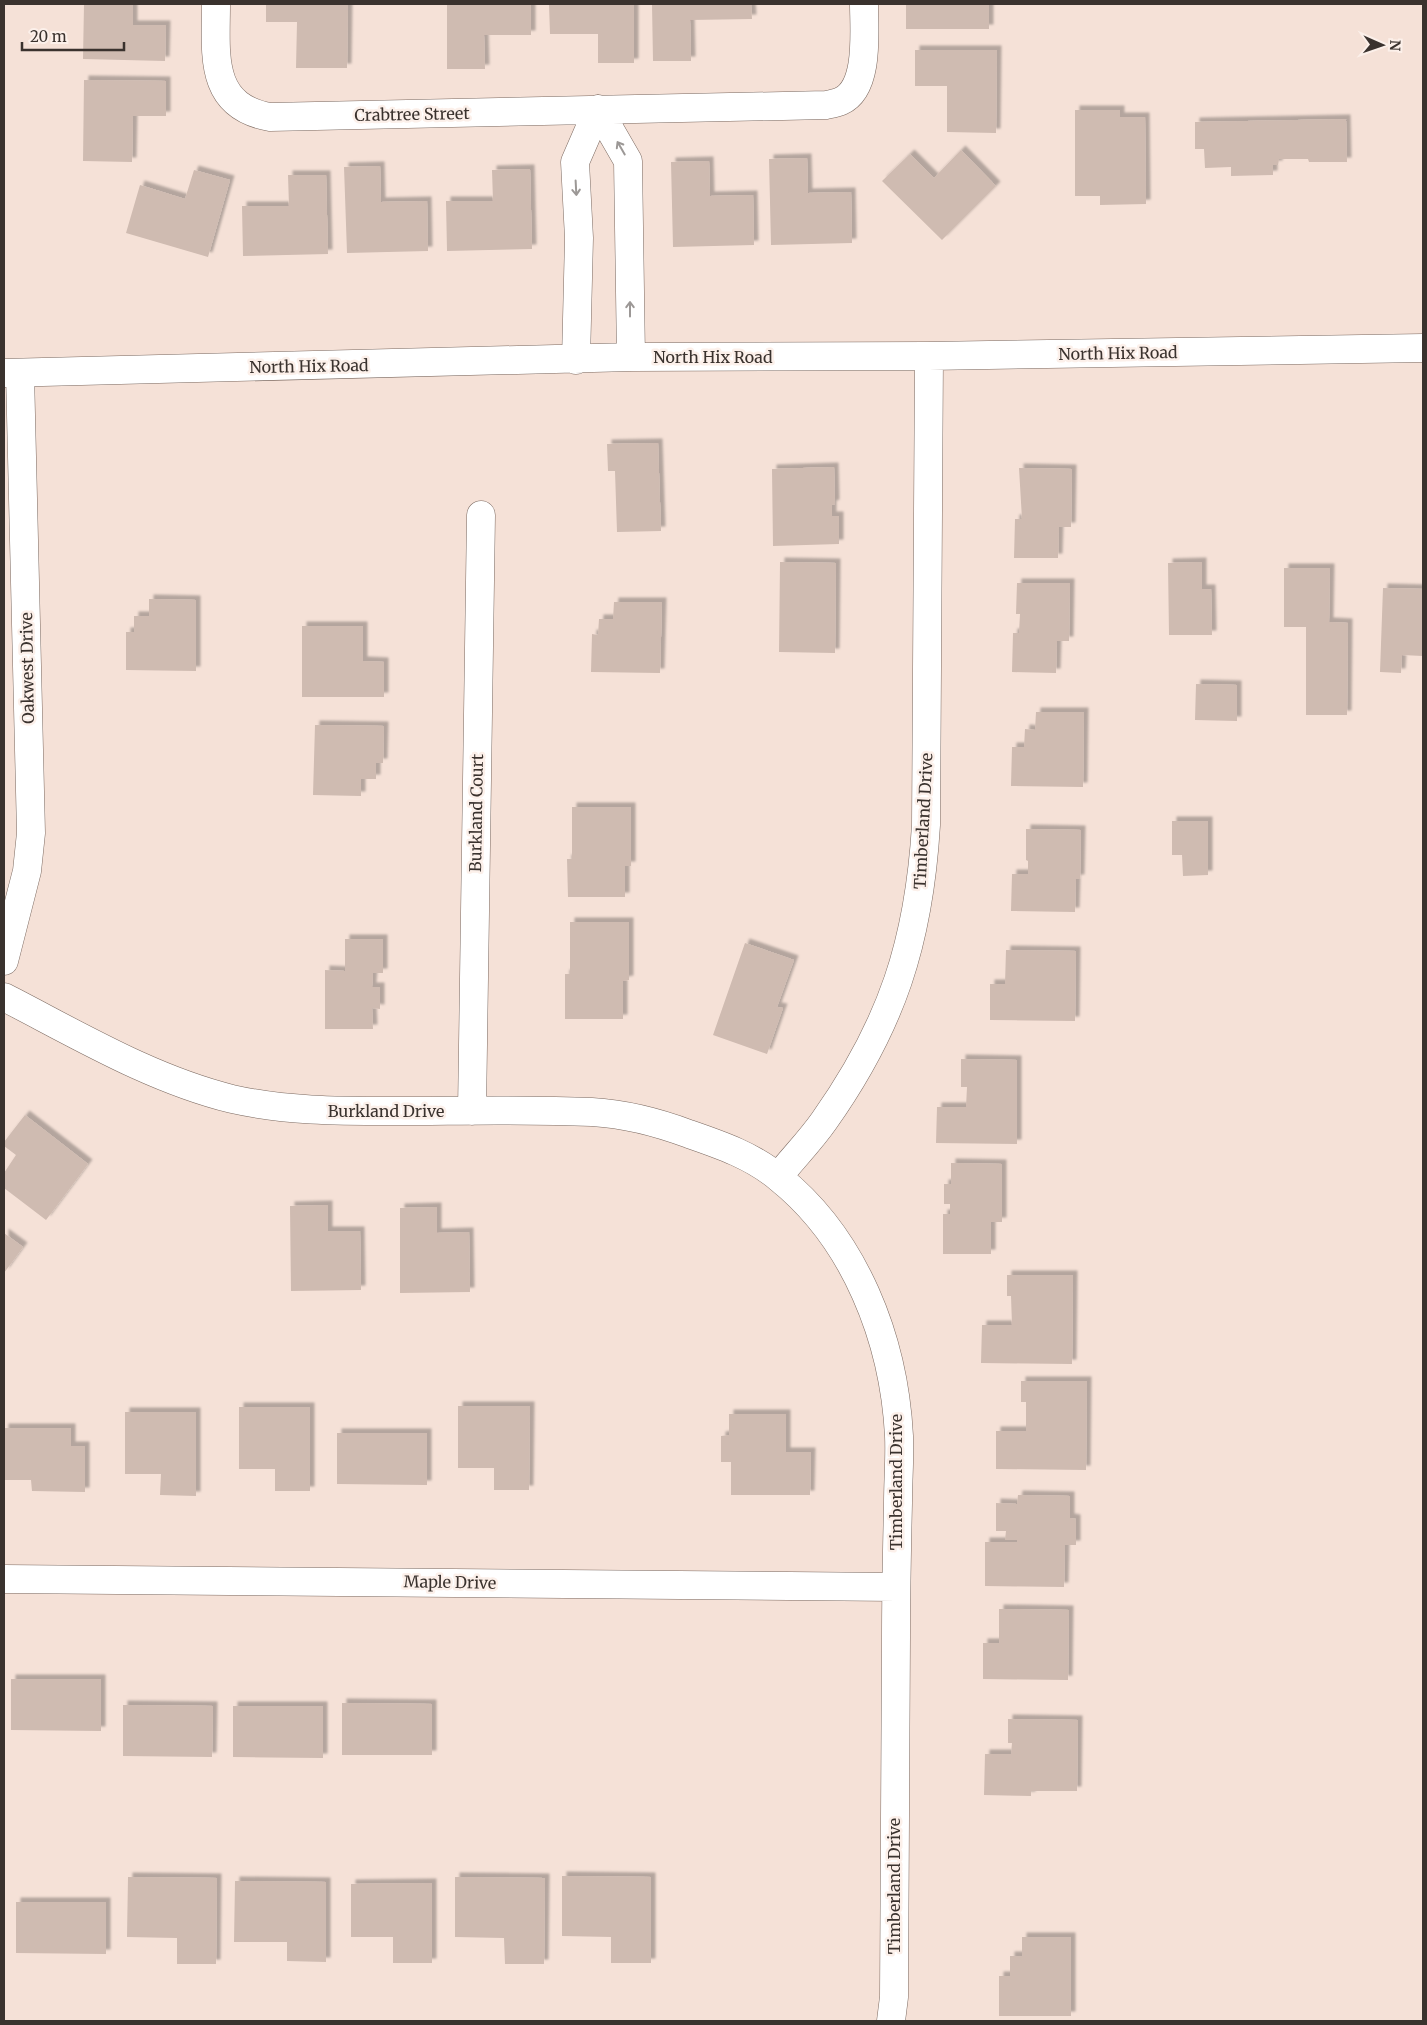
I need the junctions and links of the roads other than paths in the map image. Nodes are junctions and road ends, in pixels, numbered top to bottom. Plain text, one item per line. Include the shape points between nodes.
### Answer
1 (216, 4) edge
2 (864, 4) edge
3 (598, 109) junction
4 (1423, 348) edge
5 (929, 356) junction
6 (630, 357) junction
7 (576, 360) junction
8 (12, 373) edge
9 (481, 515) dead end
10 (4, 961) edge
11 (4, 997) edge
12 (472, 1111) junction
13 (778, 1176) junction
14 (4, 1579) edge
15 (896, 1587) junction
16 (891, 2021) edge

1 - 3 street, Crabtree Street via 216,59 221,83 232,99 256,115
2 - 3 street, Crabtree Street via 861,73 852,92 842,100 826,105
6 -> 3 street via 628,161
3 -> 7 street via 575,162 578,238
4 - 5 street, North Hix Road
5 - 6 street, North Hix Road
5 - 13 street, Timberland Drive via 926,825 916,915 895,992 864,1057 823,1122
6 - 7 street, North Hix Road
7 - 8 street, North Hix Road
8 - 10 street, Oakwest Drive via 30,833 27,871
9 - 12 street, Burkland Court
11 - 12 street, Burkland Drive via 146,1070 233,1099 322,1111
12 - 13 street, Burkland Drive via 594,1112 648,1119 726,1146
13 - 15 street, Timberland Drive via 811,1207 841,1246 867,1294 884,1345 893,1383 899,1436
14 - 15 street, Maple Drive
15 - 16 street, Timberland Drive via 894,1997

